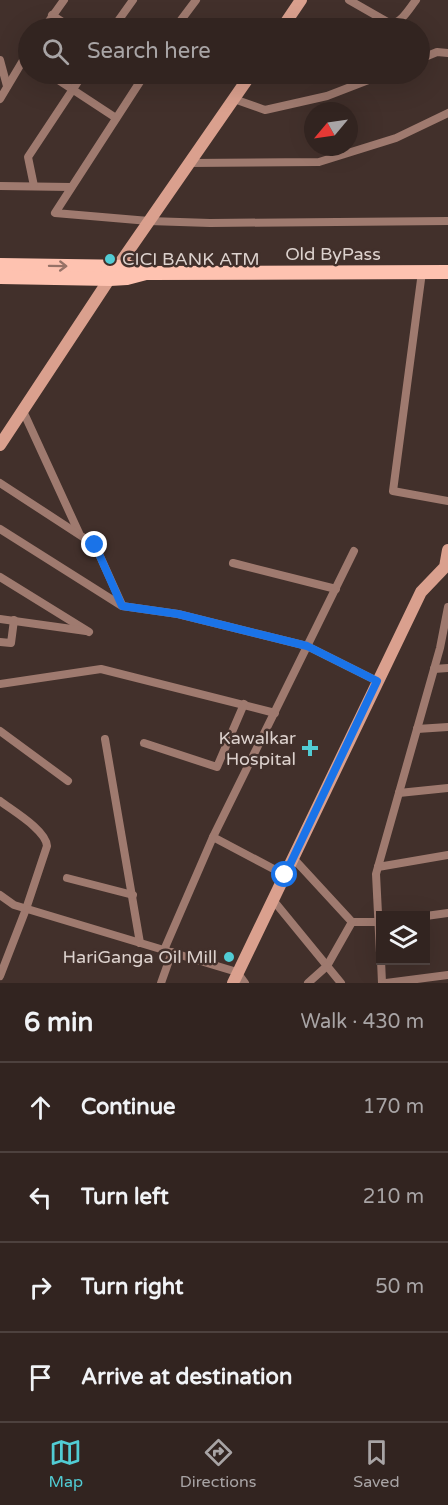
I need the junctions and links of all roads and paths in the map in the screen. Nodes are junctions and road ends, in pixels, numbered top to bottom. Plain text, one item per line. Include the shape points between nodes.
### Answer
1 (64, 0) edge
2 (133, 0) edge
3 (196, 0) edge
4 (301, 0) edge
5 (349, 0) edge
6 (416, 0) edge
7 (52, 15) junction
8 (50, 18) edge
9 (57, 18) edge
10 (120, 18) edge
11 (183, 18) edge
12 (289, 18) edge
13 (380, 18) edge
14 (401, 18) edge
15 (448, 53) edge
16 (430, 55) edge
17 (0, 60) edge
18 (18, 70) edge
19 (65, 84) edge
20 (76, 84) edge
21 (136, 84) edge
22 (244, 84) edge
23 (358, 84) edge
24 (7, 86) junction
25 (73, 89) junction
26 (0, 99) edge
27 (234, 99) junction
28 (448, 113) edge
29 (116, 118) junction
30 (189, 163) junction
31 (0, 186) edge
32 (34, 186) junction
33 (71, 187) junction
34 (149, 221) junction
35 (448, 221) edge
36 (0, 265) edge
37 (118, 266) junction
38 (422, 272) junction
39 (448, 272) edge
40 (146, 273) junction
41 (0, 278) edge
42 (110, 279) junction
43 (23, 411) junction
44 (0, 444) edge
45 (0, 483) edge
46 (448, 501) edge
47 (0, 529) edge
48 (79, 534) junction
49 (448, 550) edge
50 (354, 551) dead end
51 (233, 563) dead end
52 (447, 566) edge
53 (0, 577) edge
54 (336, 588) junction
55 (122, 606) junction
56 (448, 607) edge
57 (0, 619) edge
58 (14, 621) junction
59 (0, 642) edge
60 (448, 642) edge
61 (307, 646) junction
62 (440, 648) junction
63 (448, 668) edge
64 (434, 669) junction
65 (377, 681) junction
66 (0, 684) edge
67 (244, 704) junction
68 (275, 713) junction
69 (448, 727) edge
70 (417, 729) junction
71 (0, 731) edge
72 (105, 739) dead end
73 (144, 743) dead end
74 (68, 781) dead end
75 (448, 788) edge
76 (399, 793) junction
77 (0, 801) edge
78 (213, 837) junction
79 (448, 855) edge
80 (293, 858) junction
81 (378, 867) junction
82 (285, 875) junction
83 (67, 879) dead end
84 (0, 895) edge
85 (133, 895) junction
86 (273, 900) junction
87 (26, 909) junction
88 (379, 911) edge
89 (448, 913) edge
90 (430, 915) edge
91 (352, 922) junction
92 (376, 922) edge
93 (140, 943) junction
94 (168, 951) junction
95 (382, 965) edge
96 (327, 966) junction
97 (448, 975) edge
98 (0, 976) edge
99 (235, 977) edge
100 (0, 981) edge
101 (5, 983) edge
102 (161, 983) edge
103 (245, 983) edge
104 (308, 983) edge
105 (341, 983) edge
106 (384, 983) edge

1 - 7 street
2 - 10 street
3 - 11 street
4 - 12 street
5 - 13 street
6 - 14 street
7 - 8 street
7 - 9 street
15 - 16 street
17 - 24 street
18 - 24 street
19 - 25 street
20 - 25 street
21 - 29 street
22 - 27 street
23 - 27 street via 327,96 266,110
24 - 26 street
25 - 29 street
25 - 32 street via 28,157
27 - 30 street
28 - 30 street via 396,138 319,162
29 - 33 street
30 - 34 street
31 - 32 street
32 - 33 street
33 - 34 street via 55,213
34 - 35 street
34 - 37 street
36 -> 37 main road, Old ByPass
37 - 40 main road, Old ByPass
37 - 42 street
38 - 39 main road, Old ByPass
38 - 40 main road, Old ByPass
38 - 46 street via 393,491
40 - 42 main road, Old ByPass
41 - 42 main road, Old ByPass
42 - 43 street
43 - 44 street
43 - 48 street
45 - 48 street
47 - 55 street
48 - 55 street via 95,545
49 - 52 street
50 - 54 street
51 - 54 street
52 - 65 street via 421,592
53 - 58 street via 89,632
54 - 61 street
55 - 61 street via 178,614
56 - 62 street
57 - 58 street
58 - 59 street via 11,643
60 - 62 street
61 - 65 street
61 - 68 street
62 - 64 street
63 - 64 street
64 - 70 street
65 - 80 street
66 - 67 street via 101,669
67 - 68 street
67 - 73 street via 217,767
68 - 78 street
69 - 70 street
70 - 76 street
71 - 74 street
72 - 85 street
75 - 76 street
76 - 81 street
77 - 87 street via 47,841
78 - 82 street
78 - 94 street
79 - 81 street
80 - 82 street
80 - 91 street
81 - 88 street
82 - 86 street
83 - 85 street
84 - 87 street
85 - 93 street
86 - 96 street
86 - 99 street
87 - 93 street
87 - 98 street
89 - 90 street
91 - 92 street
91 - 96 street
93 - 94 street
94 - 99 street
94 - 102 street
95 - 106 street
96 - 104 street
96 - 105 street
97 - 106 street
99 - 103 street
100 - 101 street

